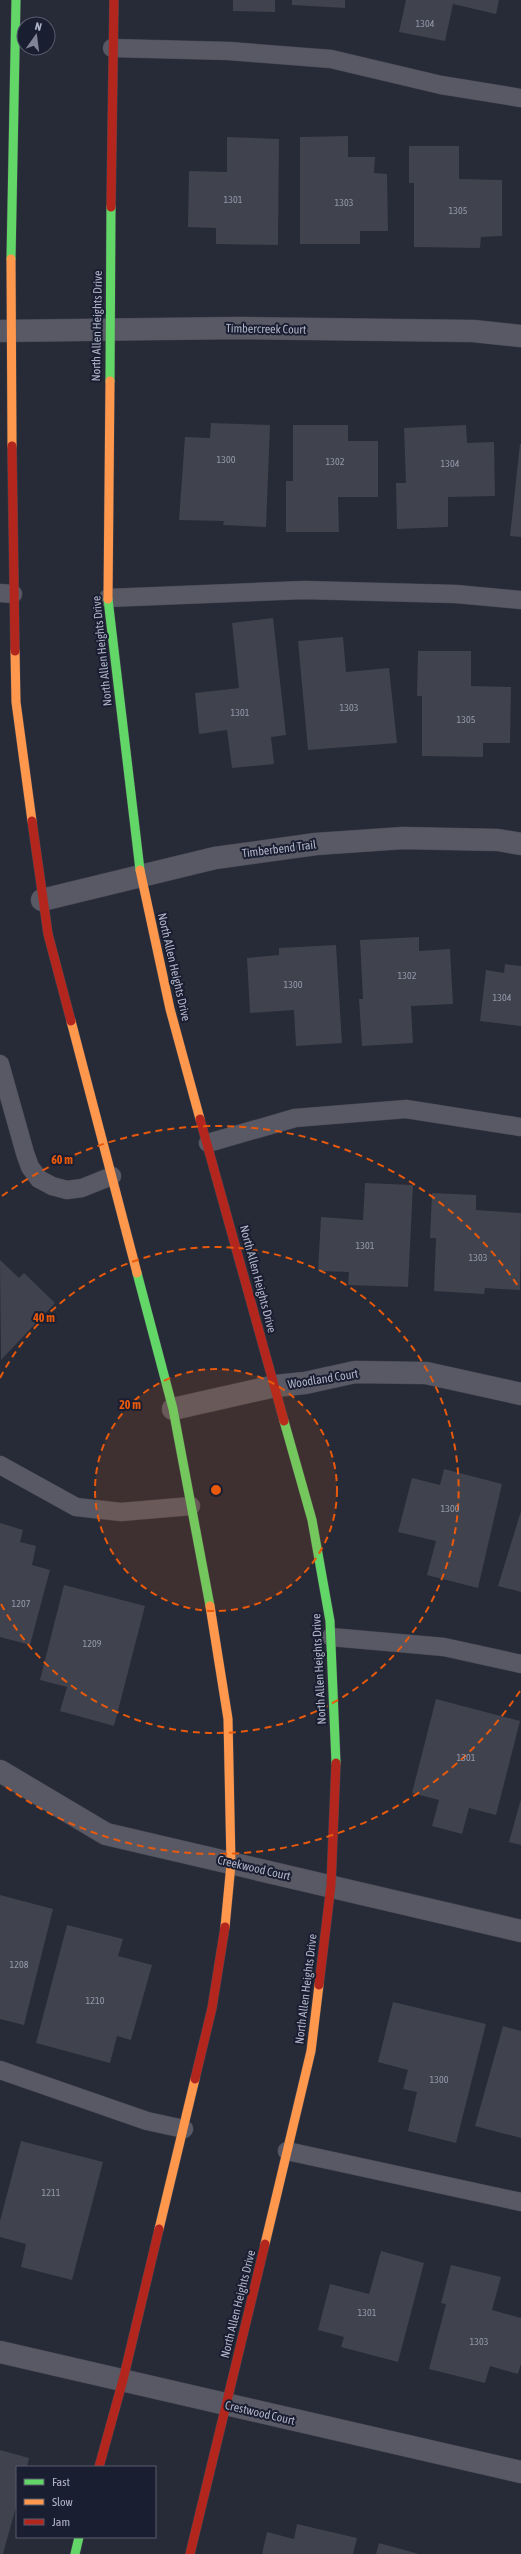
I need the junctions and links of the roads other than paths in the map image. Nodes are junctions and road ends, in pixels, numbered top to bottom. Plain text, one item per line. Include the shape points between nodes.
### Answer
1 (16, 0) edge
2 (114, 0) edge
3 (112, 48) junction
4 (521, 98) edge
5 (109, 328) junction
6 (5, 331) edge
7 (521, 336) edge
8 (6, 593) edge
9 (108, 598) junction
10 (521, 600) edge
11 (521, 844) edge
12 (141, 876) junction
13 (42, 900) junction
14 (0, 1064) edge
15 (521, 1127) edge
16 (208, 1143) junction
17 (112, 1176) junction
18 (275, 1386) junction
19 (521, 1394) edge
20 (172, 1409) junction
21 (0, 1465) edge
22 (191, 1506) junction
23 (331, 1637) junction
24 (521, 1664) edge
25 (0, 1771) edge
26 (231, 1864) junction
27 (331, 1885) junction
28 (521, 1931) edge
29 (0, 2070) edge
30 (184, 2129) junction
31 (287, 2151) junction
32 (521, 2202) edge
33 (0, 2352) edge
34 (123, 2380) junction
35 (226, 2405) junction
36 (99, 2466) edge
37 (521, 2472) edge
38 (79, 2538) edge
39 (75, 2554) edge
40 (190, 2554) edge

1 - 6 main road
2 - 3 main road, North Allen Heights Drive
3 - 4 lane via 229,51 331,59 441,85
3 - 5 main road, North Allen Heights Drive
5 - 6 street, Timbercreek Court
5 - 7 street, Timbercreek Court via 473,331
5 - 9 main road, North Allen Heights Drive
6 - 8 main road
8 - 13 main road via 16,702
9 - 10 lane via 304,590 456,594
9 - 12 main road, North Allen Heights Drive
11 - 12 street, Timberbend Trail via 498,840 403,838 316,844 215,858
12 - 13 street, Timberbend Trail
12 - 16 main road, North Allen Heights Drive via 170,1009
13 - 17 main road via 48,934
14 - 17 lane via 25,1153 30,1167 39,1179 67,1190 82,1188
15 - 16 lane via 406,1109 295,1118
16 - 18 main road, North Allen Heights Drive
17 - 20 main road
18 - 19 street, Woodland Court via 305,1383 354,1372 426,1373
18 - 20 street, Woodland Court
18 - 23 main road, North Allen Heights Drive via 312,1520
20 - 22 main road
21 - 22 lane via 76,1507 121,1512
22 - 26 main road via 228,1719
23 - 24 lane via 444,1647
23 - 27 main road, North Allen Heights Drive via 336,1765
25 - 26 street, Creekwood Court via 106,1834
26 - 27 street, Creekwood Court
26 - 30 main road via 212,2008
27 - 28 street, Creekwood Court
27 - 31 main road, North Allen Heights Drive via 311,2051
29 - 30 lane via 147,2121
30 - 34 main road
31 - 32 lane
31 - 35 main road, North Allen Heights Drive
33 - 34 street, Crestwood Court
34 - 35 street, Crestwood Court
34 - 36 main road
35 - 37 street, Crestwood Court
35 - 40 main road, North Allen Heights Drive
38 - 39 main road

